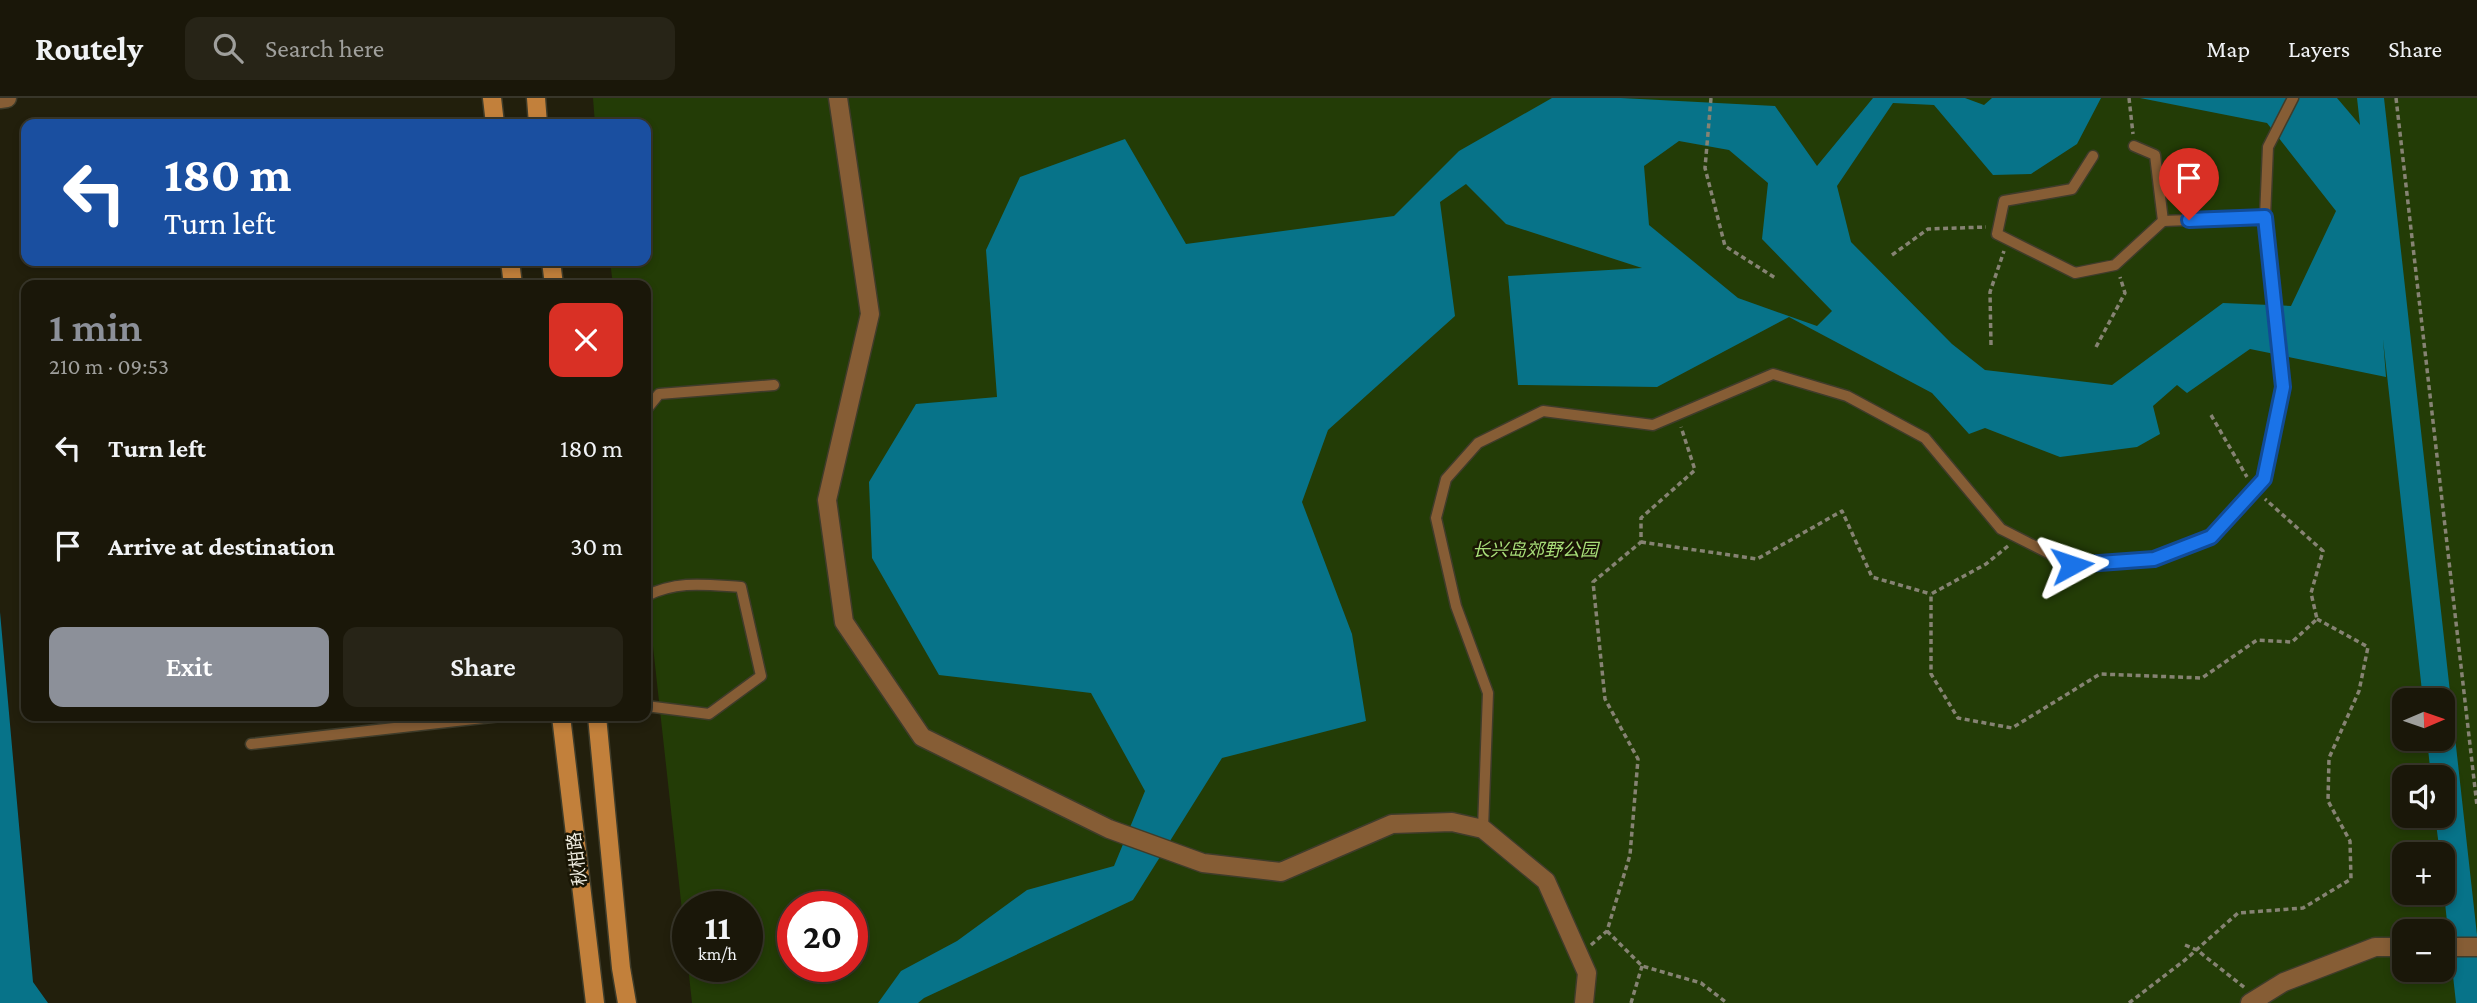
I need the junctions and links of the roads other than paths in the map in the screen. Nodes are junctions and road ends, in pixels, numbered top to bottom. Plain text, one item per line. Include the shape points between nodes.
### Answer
1 (7, 98) edge
2 (492, 98) edge
3 (536, 98) edge
4 (838, 98) edge
5 (2293, 98) edge
6 (0, 99) edge
7 (494, 119) edge
8 (538, 119) edge
9 (2134, 146) road end
10 (2093, 156) dead end
11 (2265, 217) junction
12 (2163, 220) junction
13 (774, 385) dead end
14 (651, 404) edge
15 (651, 593) edge
16 (651, 707) edge
17 (456, 721) edge
18 (562, 721) edge
19 (597, 721) edge
20 (251, 744) dead end
21 (1483, 829) junction
22 (2392, 947) edge
23 (2455, 947) edge
24 (2477, 947) edge
25 (2252, 1001) edge
26 (596, 1003) edge
27 (627, 1003) edge
28 (1584, 1003) edge

1 - 6 street
2 - 7 street
3 - 8 street
4 - 21 street via 870,314 827,500 844,622 922,737 1109,830 1203,863 1281,872 1392,824 1452,822
5 - 11 lane via 2268,147
9 - 12 lane via 2155,155
10 - 12 lane via 2072,189 2004,201 1997,234 2075,273 2115,265
11 - 12 lane
11 - 21 lane via 2283,387 2264,479 2211,537 2154,559 2072,565 2001,529 1925,438 1847,396 1773,374 1653,425 1543,411 1478,443 1446,479 1436,518 1456,606 1488,693
13 - 14 lane via 659,394
15 - 16 lane via 665,586 741,587 761,676 709,714
17 - 20 lane
18 - 26 street, 秋柑路
19 - 27 street, 秋柑路
21 - 28 street via 1546,881 1587,973
22 - 25 street via 2375,947 2284,982
23 - 24 street

